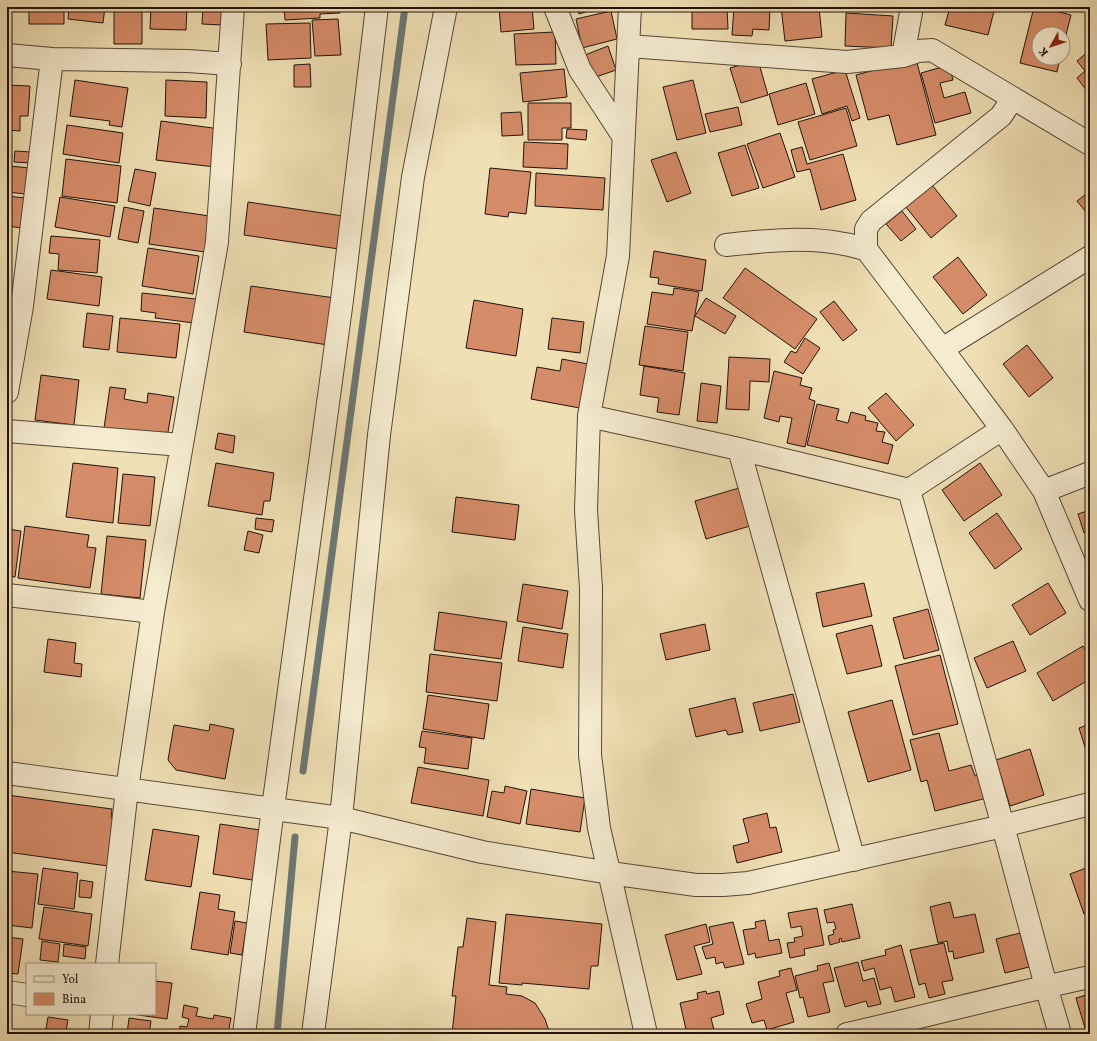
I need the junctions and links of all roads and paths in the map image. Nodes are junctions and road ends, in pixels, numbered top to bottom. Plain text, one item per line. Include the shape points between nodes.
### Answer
1 (233, 7) edge
2 (377, 7) edge
3 (446, 7) edge
4 (555, 7) edge
5 (630, 7) edge
6 (912, 7) edge
7 (629, 46) junction
8 (7, 55) edge
9 (903, 56) junction
10 (52, 59) junction
11 (230, 64) junction
12 (1013, 98) junction
13 (623, 136) junction
14 (1090, 144) edge
15 (726, 245) dead end
16 (866, 249) junction
17 (1090, 257) edge
18 (942, 349) junction
19 (7, 392) edge
20 (589, 416) junction
21 (1002, 429) junction
22 (7, 431) edge
23 (182, 445) junction
24 (739, 449) junction
25 (1090, 473) edge
26 (909, 490) junction
27 (1044, 491) junction
28 (7, 595) edge
29 (1090, 600) edge
30 (154, 612) junction
31 (7, 773) edge
32 (127, 789) junction
33 (1090, 804) edge
34 (272, 808) junction
35 (341, 818) junction
36 (1003, 826) junction
37 (854, 860) junction
38 (610, 873) junction
39 (107, 963) edge
40 (1090, 977) edge
41 (1046, 986) junction
42 (7, 992) edge
43 (26, 995) edge
44 (102, 1015) edge
45 (908, 1027) edge
46 (100, 1034) edge
47 (244, 1034) edge
48 (313, 1034) edge
49 (646, 1034) edge
50 (847, 1034) edge
51 (1060, 1034) edge

1 - 11 street
2 - 34 street via 341,307
3 - 35 street via 413,177 379,435
4 - 13 street via 580,70
5 - 7 street
6 - 9 street
7 - 9 street via 847,62
7 - 13 street
8 - 10 street
9 - 12 street via 918,50 932,50
10 - 11 street
10 - 19 street via 22,306
11 - 23 street via 217,242
12 - 14 street
12 - 16 street via 1001,116 871,221 866,229
13 - 20 street via 618,256
15 - 16 street via 770,240 817,241
16 - 18 street
17 - 18 street
18 - 21 street
20 - 24 street
20 - 38 street via 586,510 591,588 590,755 599,828
21 - 26 street
21 - 27 street
22 - 23 street
23 - 30 street
24 - 26 street
24 - 37 street
25 - 27 street
26 - 36 street
27 - 29 street
28 - 30 street
30 - 32 street
31 - 32 street
32 - 34 street
32 - 39 street
33 - 36 street
34 - 35 street
34 - 47 street
35 - 38 street via 482,852
35 - 48 street
36 - 37 street
36 - 41 street
37 - 38 street via 723,886 696,885
38 - 49 street
40 - 41 street
41 - 45 street
41 - 51 street
42 - 43 street
44 - 46 street
45 - 50 street

